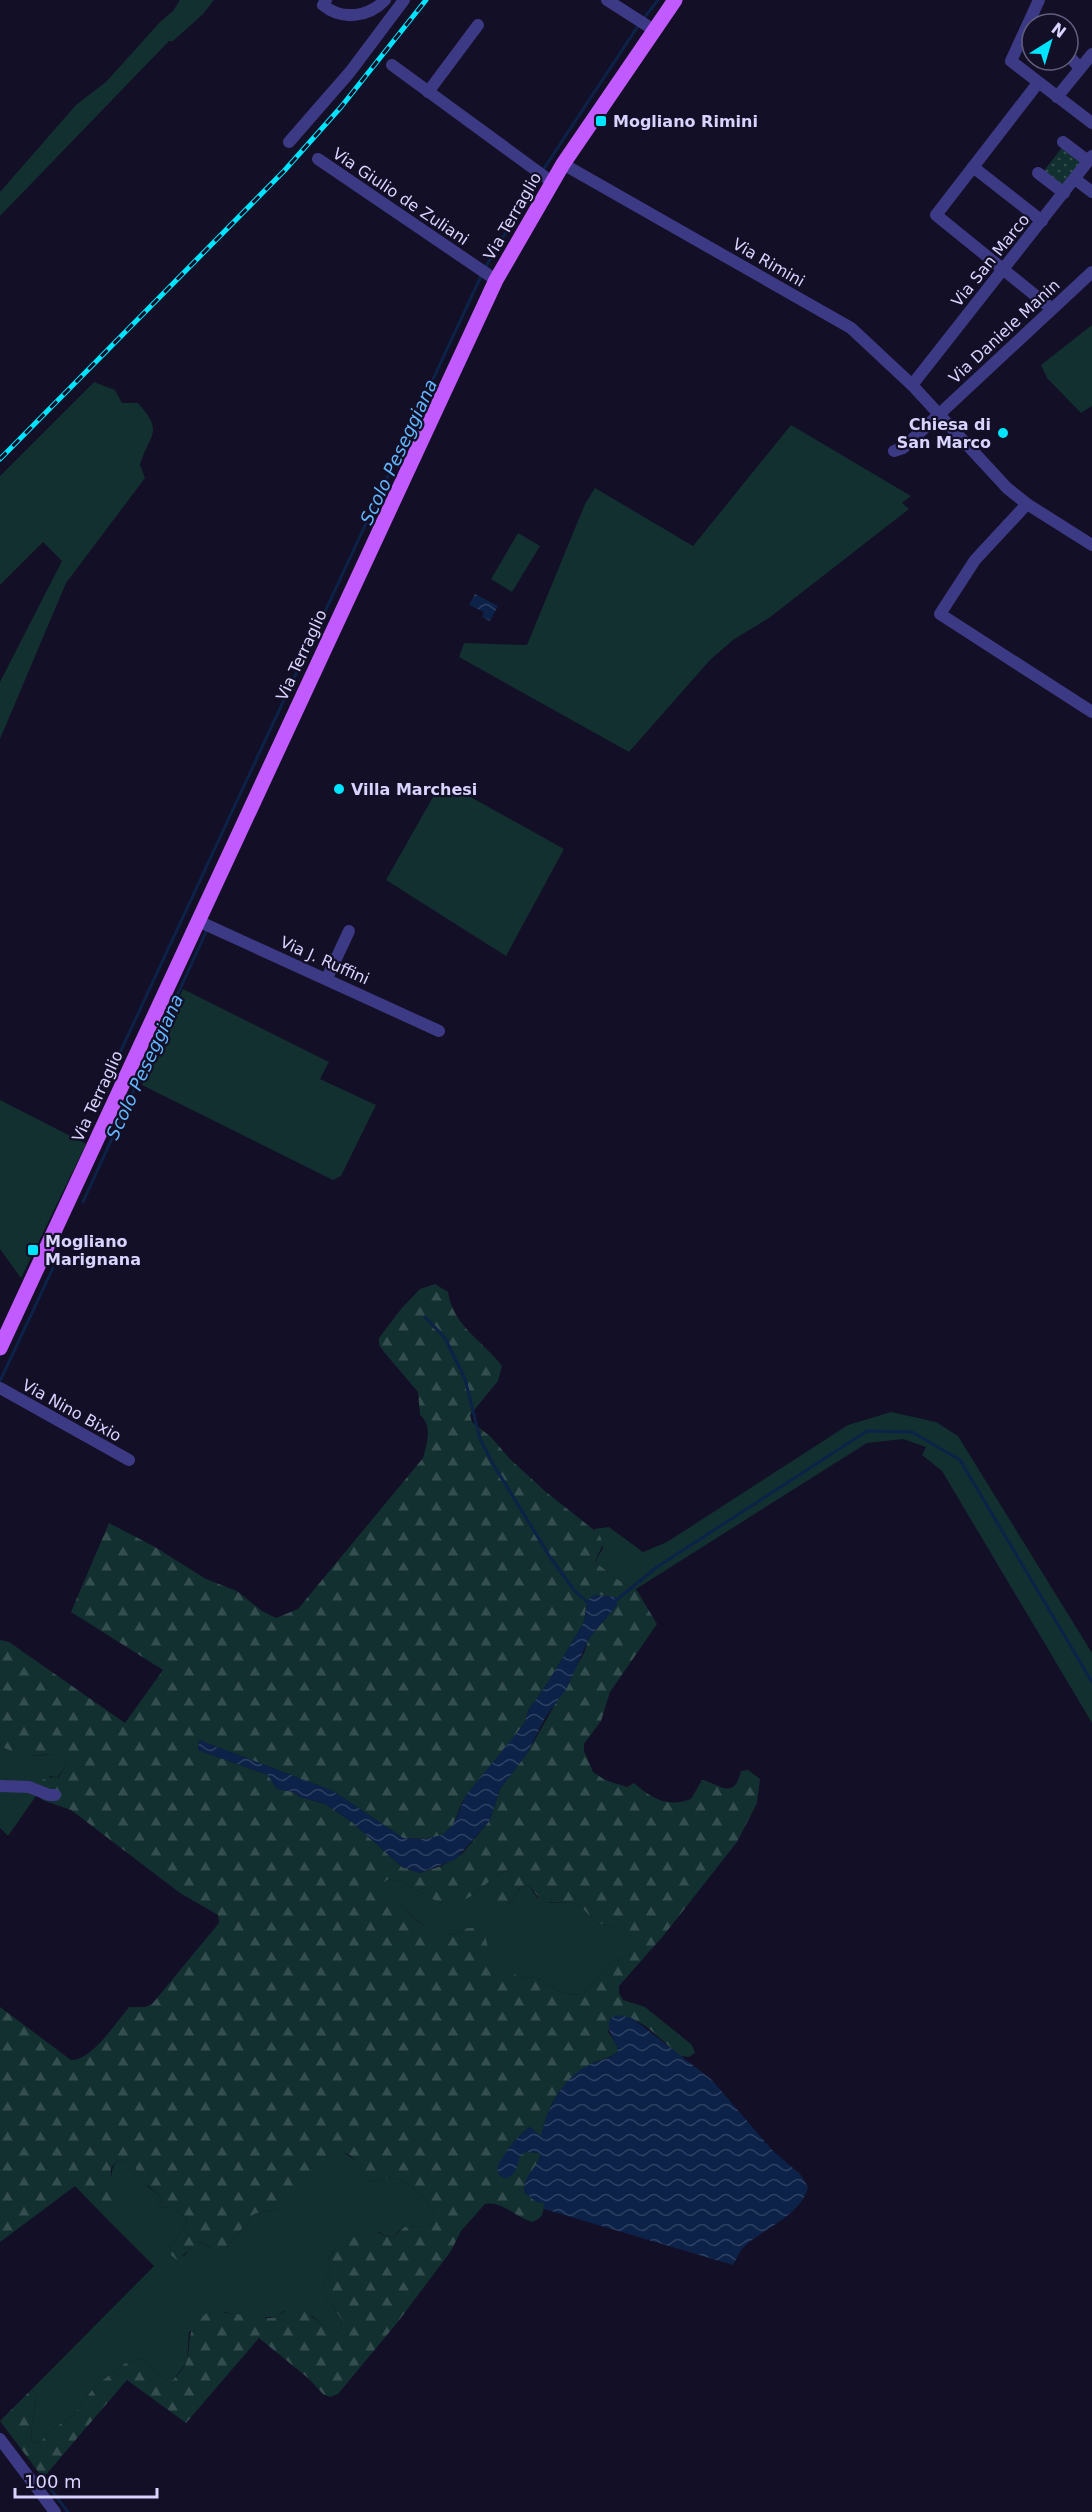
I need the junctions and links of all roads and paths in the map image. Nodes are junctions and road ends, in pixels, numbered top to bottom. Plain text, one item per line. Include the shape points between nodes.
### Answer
1 (326, 0) edge
2 (385, 0) edge
3 (404, 0) edge
4 (607, 0) edge
5 (675, 0) edge
6 (645, 24) junction
7 (478, 26) dead end
8 (1020, 45) edge
9 (1092, 54) edge
10 (392, 64) dead end
11 (1020, 68) edge
12 (1080, 68) edge
13 (1024, 72) edge
14 (1077, 72) edge
15 (1038, 83) junction
16 (428, 92) junction
17 (1057, 97) junction
18 (1092, 123) edge
19 (1063, 141) dead end
20 (290, 142) dead end
21 (1090, 158) edge
22 (318, 159) dead end
23 (563, 164) junction
24 (973, 167) junction
25 (1038, 173) dead end
26 (544, 176) junction
27 (1075, 179) junction
28 (1092, 192) edge
29 (1064, 193) junction
30 (1042, 221) junction
31 (1004, 268) junction
32 (1092, 272) edge
33 (488, 275) junction
34 (1052, 309) junction
35 (912, 385) junction
36 (939, 415) junction
37 (894, 451) dead end
38 (1027, 504) junction
39 (1092, 545) edge
40 (1092, 712) edge
41 (198, 921) junction
42 (350, 931) dead end
43 (327, 978) junction
44 (439, 1031) dead end
45 (0, 1348) edge
46 (1, 1389) edge
47 (129, 1460) dead end
48 (0, 1786) edge
49 (55, 1795) dead end
50 (0, 2439) edge
51 (55, 2512) edge

1 - 2 street via 324,5 330,10 353,16 365,14
3 - 20 street
4 - 6 street
5 - 6 main road, Via Terraglio
6 - 23 main road, Via Terraglio
7 - 16 street
8 - 11 street via 1011,61
9 - 12 street
10 - 16 street
13 - 15 street
14 - 17 street
15 - 17 street
15 - 24 street
16 - 26 street
17 - 18 street
19 - 21 street
21 - 27 street, Via San Marco
22 - 33 street, Via Giulio de Zuliani
23 - 26 main road, Via Terraglio
23 - 35 street, Via Rimini via 850,328
24 - 30 street
24 - 31 street via 936,215
25 - 29 street
26 - 33 main road, Via Terraglio
27 - 28 street
27 - 29 street, Via San Marco
29 - 30 street, Via San Marco
30 - 31 street, Via San Marco
31 - 34 street
31 - 35 street, Via San Marco
32 - 34 street, Via Daniele Manin
33 - 41 main road, Via Terraglio
34 - 36 street, Via Daniele Manin
35 - 36 street, Via Rimini
36 - 37 street via 903,448
36 - 38 street, Via Rimini
38 - 39 street, Via Rimini
38 - 40 street via 975,560 940,614
41 - 43 street, Via J. Ruffini
41 - 45 main road, Via Terraglio
42 - 43 street
43 - 44 street, Via J. Ruffini
46 - 47 street, Via Nino Bixio
48 - 49 street via 29,1787
50 - 51 street

